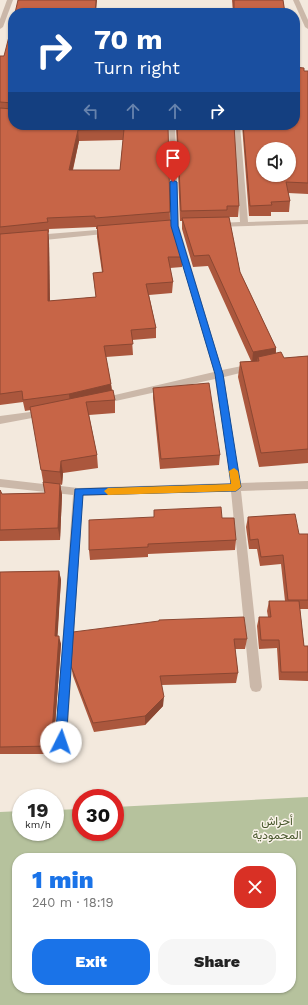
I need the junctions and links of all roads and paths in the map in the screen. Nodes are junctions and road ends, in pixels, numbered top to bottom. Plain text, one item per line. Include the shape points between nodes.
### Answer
1 (10, 0) edge
2 (300, 9) edge
3 (0, 27) edge
4 (308, 27) edge
5 (172, 130) edge
6 (237, 130) edge
7 (308, 222) edge
8 (244, 224) junction
9 (213, 225) edge
10 (120, 230) edge
11 (30, 238) edge
12 (263, 365) edge
13 (219, 374) junction
14 (92, 404) edge
15 (54, 411) edge
16 (0, 420) edge
17 (0, 484) edge
18 (308, 485) edge
19 (236, 487) junction
20 (78, 492) junction
21 (256, 687) dead end
22 (60, 757) dead end

1 - 3 street
2 - 4 street
5 - 13 street via 175,226
6 - 8 street
7 - 8 street
8 - 9 street
10 - 11 street
12 - 13 street
13 - 14 street
13 - 19 street
15 - 16 street
17 - 20 street
18 - 19 street
19 - 20 street
19 - 21 street
20 - 22 street

